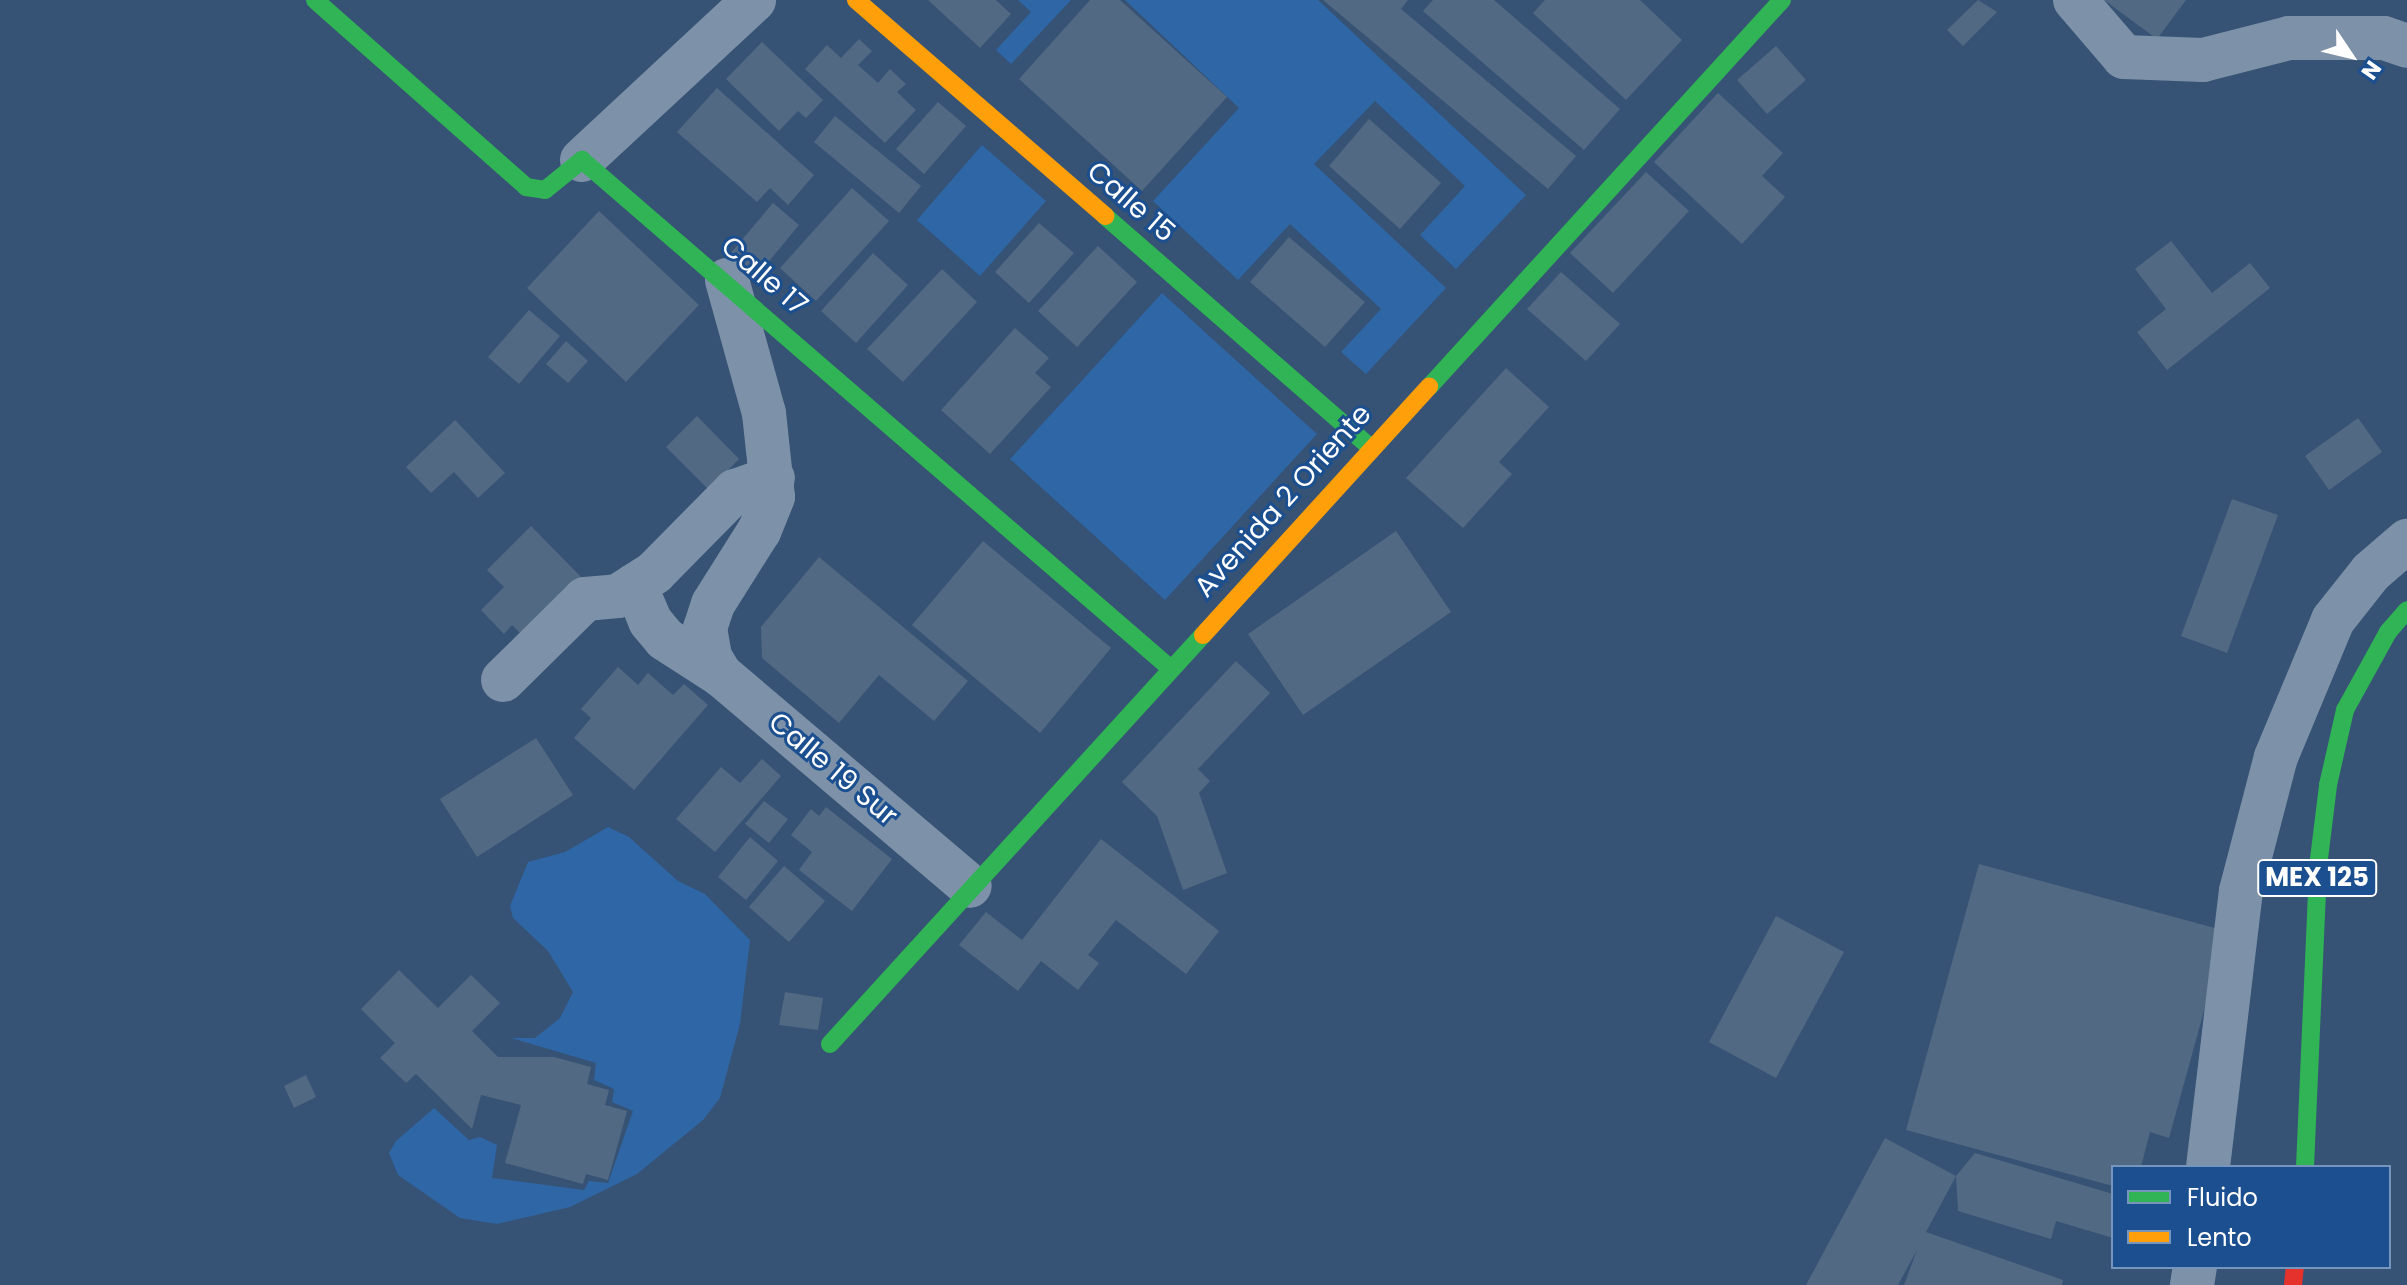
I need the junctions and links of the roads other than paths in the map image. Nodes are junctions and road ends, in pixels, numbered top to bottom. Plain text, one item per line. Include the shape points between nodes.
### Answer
1 (315, 0) edge
2 (754, 0) edge
3 (856, 0) edge
4 (1782, 0) edge
5 (2075, 0) edge
6 (2407, 46) edge
7 (582, 160) junction
8 (727, 280) junction
9 (1369, 446) junction
10 (773, 478) junction
11 (2407, 541) edge
12 (635, 585) junction
13 (2407, 610) edge
14 (713, 660) junction
15 (1170, 668) junction
16 (503, 680) dead end
17 (970, 886) junction
18 (830, 1044) dead end
19 (2208, 1165) edge
20 (2305, 1165) edge

1 - 7 street via 526,187 545,190
2 - 7 street
3 - 9 street, Calle 15
4 - 9 street, Avenida 2 Oriente
5 - 6 street via 2124,57 2203,60 2289,38 2384,38
7 - 8 street, Calle 17
8 - 10 street via 764,413
8 - 15 street, Calle 17
9 - 15 street, Avenida 2 Oriente
10 - 12 street via 735,491 654,573
10 - 14 street via 768,512 713,604
11 - 19 street via 2371,572 2333,620 2276,757 2241,891
12 - 14 street, Calle 19 Sur via 650,621 665,639
12 - 16 street via 618,596 585,599
13 - 20 street, MEX 125 via 2388,632 2345,710 2328,785 2318,867
14 - 17 street, Calle 19 Sur
15 - 17 street, Avenida 2 Oriente
17 - 18 street, Avenida 2 Oriente

